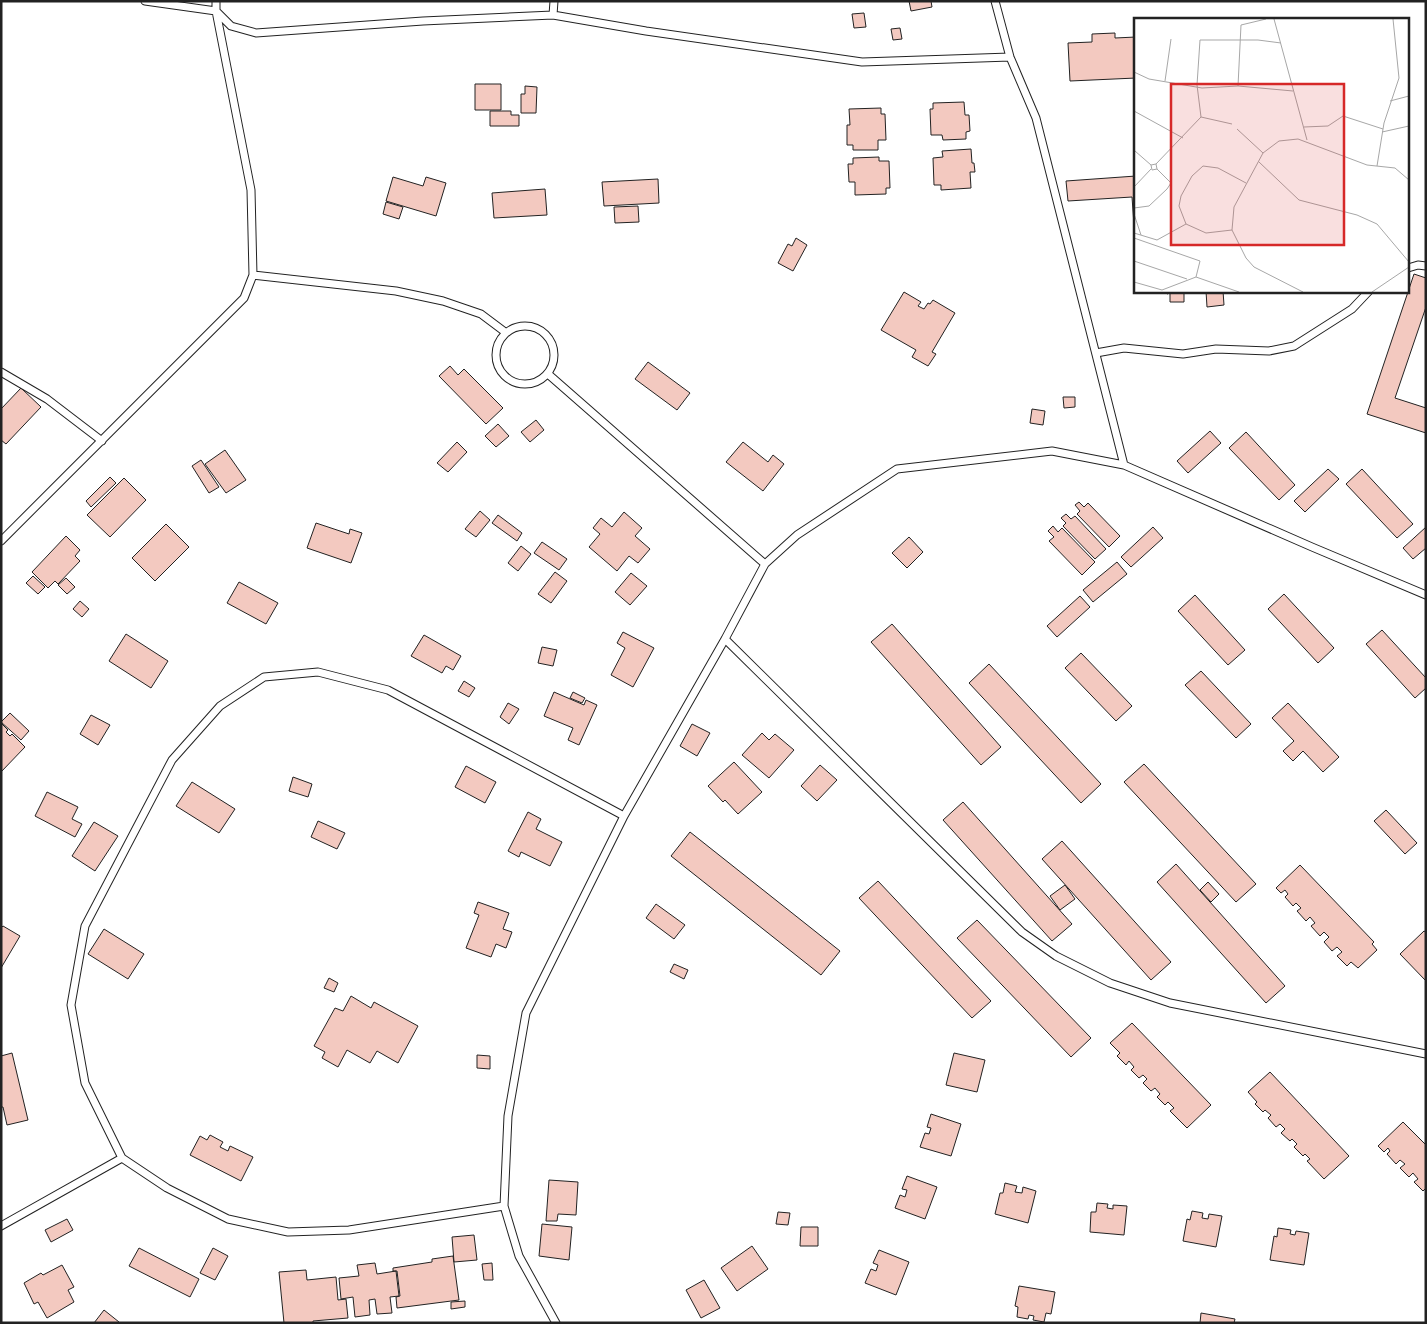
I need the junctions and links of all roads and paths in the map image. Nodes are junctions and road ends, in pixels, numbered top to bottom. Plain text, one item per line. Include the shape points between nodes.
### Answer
1 (145, 1) edge
2 (216, 1) edge
3 (554, 1) edge
4 (996, 1) edge
5 (216, 11) junction
6 (553, 15) junction
7 (1010, 57) junction
8 (1426, 266) edge
9 (1410, 267) edge
10 (253, 275) junction
11 (1368, 292) edge
12 (506, 332) junction
13 (1096, 353) junction
14 (1, 372) edge
15 (548, 374) junction
16 (102, 441) junction
17 (1124, 465) junction
18 (1, 541) edge
19 (765, 564) junction
20 (1426, 595) edge
21 (725, 638) junction
22 (624, 816) junction
23 (1426, 1054) edge
24 (122, 1158) junction
25 (504, 1206) junction
26 (1, 1226) edge
27 (556, 1323) edge

1 - 5 lane
2 - 5 lane
3 - 6 lane
4 - 7 lane
5 - 6 lane via 231,26 256,33
5 - 10 lane via 251,190
6 - 7 lane via 862,62
7 - 13 lane via 1036,118
8 - 9 lane
10 - 12 lane via 396,291 443,301 481,314
10 - 16 lane via 244,298
11 - 13 lane via 1352,309 1294,346 1269,351 1216,349 1183,354 1124,348
12 - 15 lane via 522,325 539,328 551,341 555,358
12 - 15 lane via 496,345 496,361 504,376 518,384 534,383
13 - 17 lane
14 - 16 lane via 46,399
15 - 19 lane
16 - 18 lane
17 - 19 lane via 1052,451 897,469 796,535
17 - 20 lane
19 - 21 lane
21 - 22 lane
21 - 23 lane via 1022,932 1056,956 1110,984 1170,1003
22 - 24 lane via 388,690 318,672 264,677 220,706 172,760 85,926 71,1005 85,1083
22 - 25 lane via 526,1013 508,1116
24 - 25 lane via 168,1188 228,1219 288,1232 349,1230
24 - 26 lane
25 - 27 lane via 519,1256

